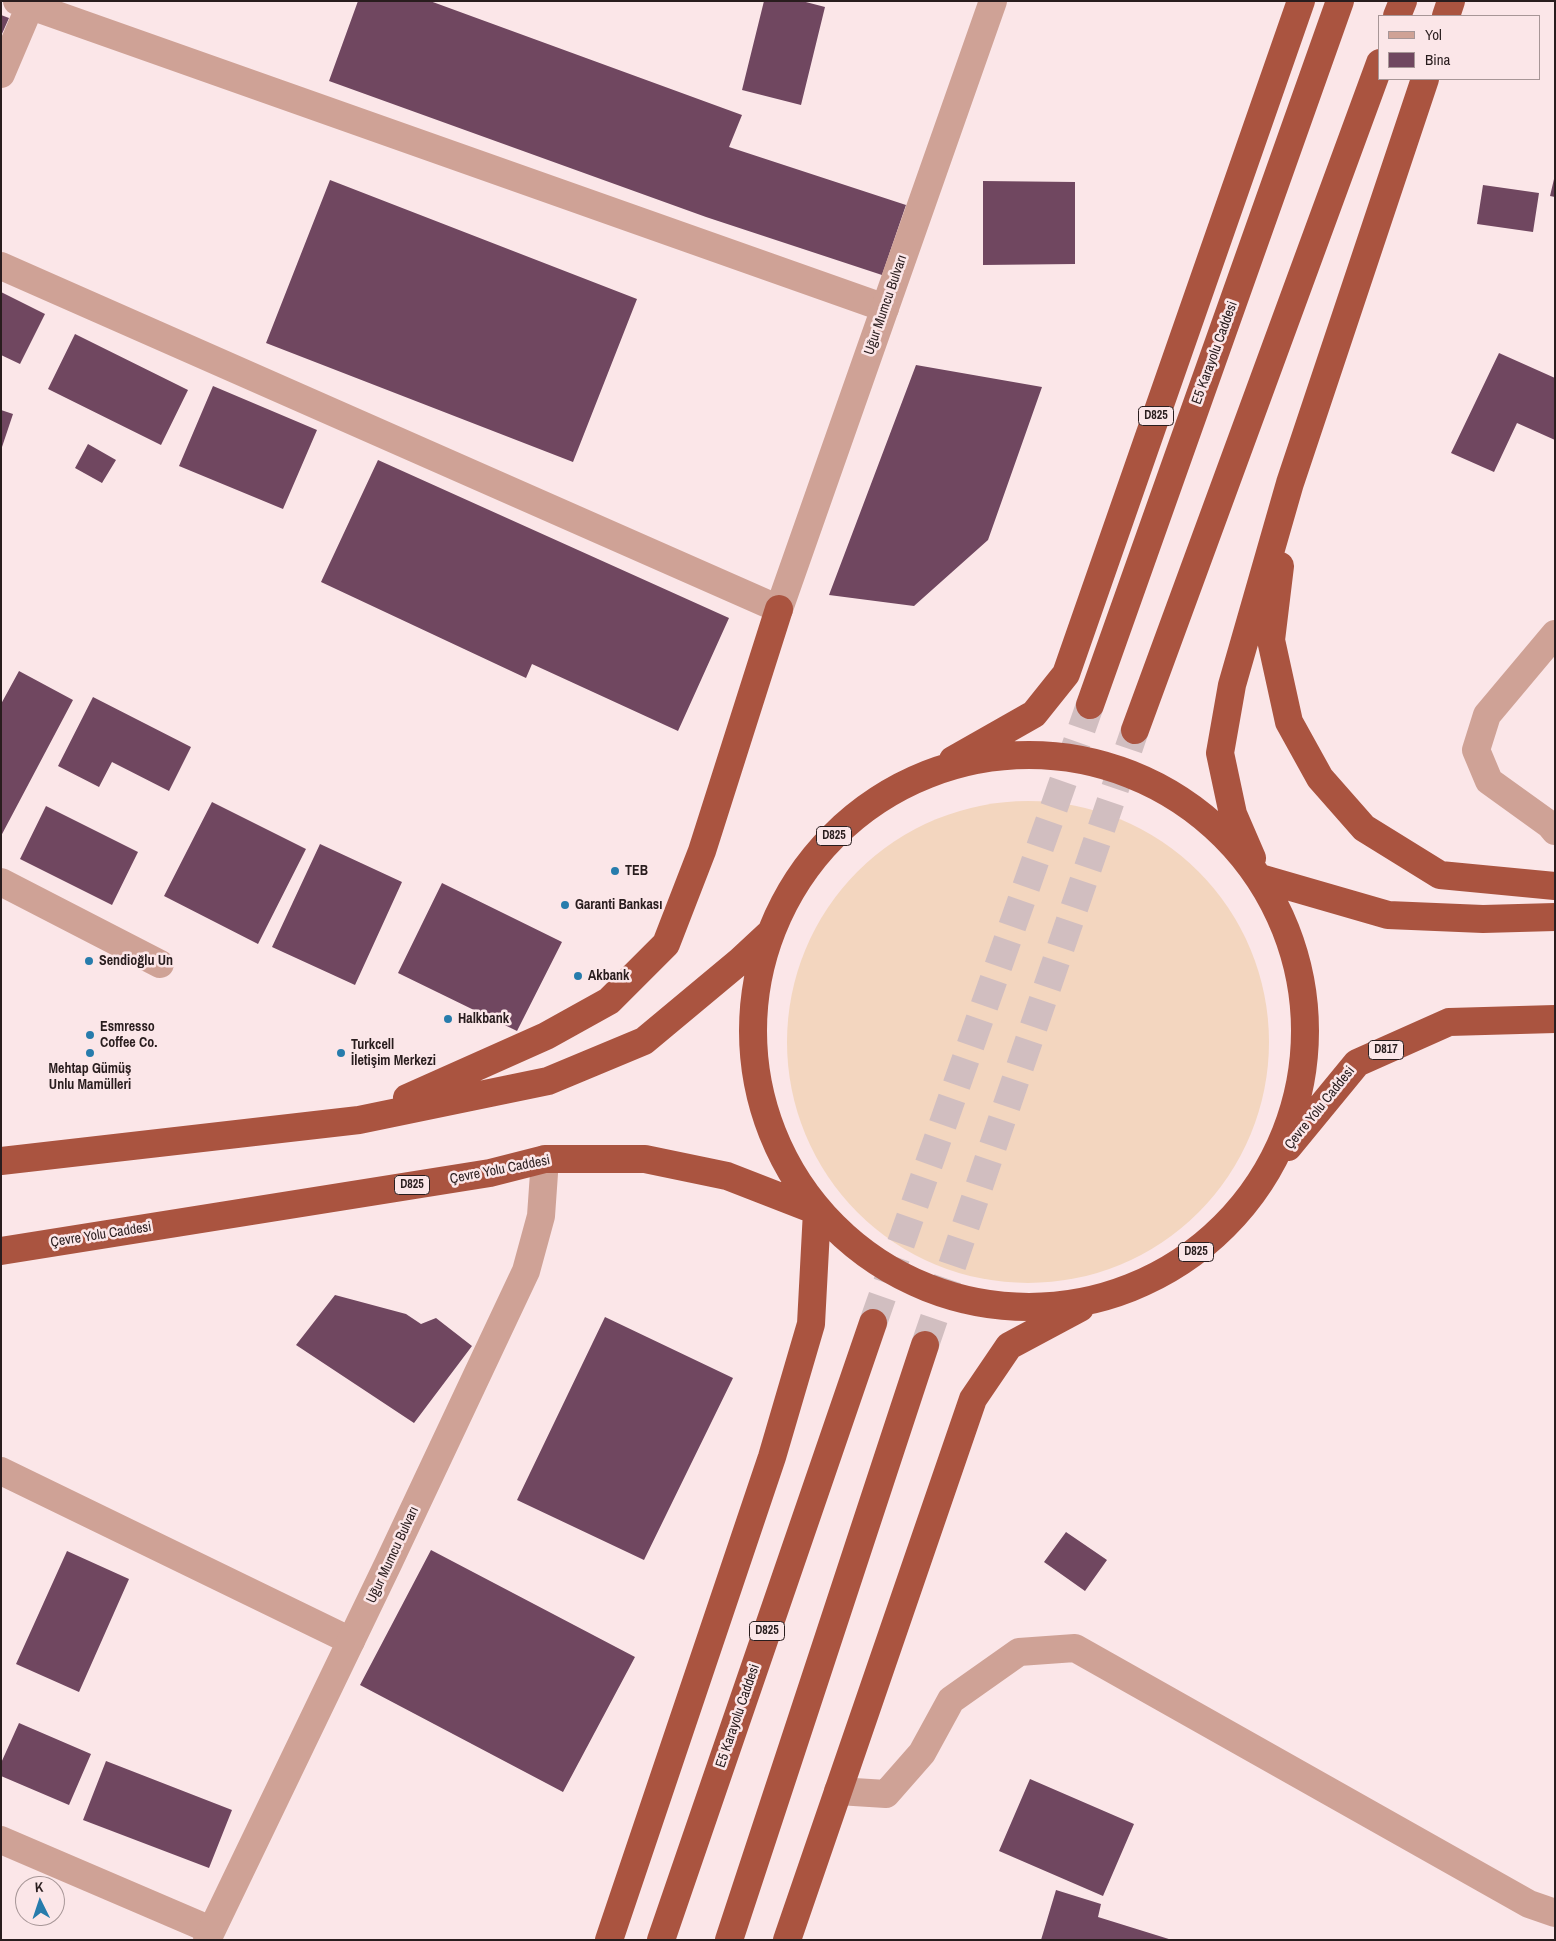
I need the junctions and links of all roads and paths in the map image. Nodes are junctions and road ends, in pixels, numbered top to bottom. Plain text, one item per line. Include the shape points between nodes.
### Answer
1 (993, 1) edge
2 (1301, 1) edge
3 (1340, 1) edge
4 (1402, 1) edge
5 (1451, 1) edge
6 (26, 3) edge
7 (1397, 15) edge
8 (1446, 15) edge
9 (1378, 68) edge
10 (1, 74) edge
11 (1425, 80) edge
12 (1, 266) edge
13 (885, 308) junction
14 (1290, 483) junction
15 (779, 609) junction
16 (1555, 634) edge
17 (1090, 705) tunnel mouth
18 (1135, 730) tunnel mouth
19 (934, 770) junction
20 (1555, 831) edge
21 (1260, 878) junction
22 (1, 882) edge
23 (1555, 886) edge
24 (1555, 917) edge
25 (768, 935) junction
26 (160, 964) dead end
27 (1555, 1019) edge
28 (359, 1120) junction
29 (545, 1159) junction
30 (1, 1161) edge
31 (1266, 1174) junction
32 (817, 1211) junction
33 (1, 1251) edge
34 (1094, 1300) junction
35 (873, 1322) tunnel mouth
36 (925, 1345) tunnel mouth
37 (1, 1472) edge
38 (351, 1641) junction
39 (838, 1791) junction
40 (1, 1840) edge
41 (1555, 1913) edge
42 (209, 1935) edge
43 (609, 1940) edge
44 (661, 1940) edge
45 (728, 1940) edge
46 (787, 1940) edge

1 - 13 street, Uğur Mumcu Bulvarı
2 - 19 highway, D825 via 1066,674 1034,714
3 - 17 highway, E5 Karayolu Caddesi
4 - 7 highway
5 - 8 highway
6 - 10 street
6 - 13 street
9 - 18 highway
11 - 14 highway, D825
12 - 15 street
13 - 15 street, Uğur Mumcu Bulvarı
14 - 21 highway, D825 via 1232,685 1220,753 1233,814
14 - 23 highway via 1271,640 1289,722 1320,778 1364,828 1440,876
15 - 28 highway via 702,851 666,944 609,1001 546,1036
16 - 20 street via 1488,715 1476,750 1489,781
19 - 21 highway via 1027,754 1082,759 1135,775 1205,816
19 - 25 highway, D825 via 867,805 812,857
21 - 24 highway via 1388,915 1483,919
21 - 31 highway, D825 via 1297,958 1306,1021 1302,1082 1288,1130
22 - 26 street
25 - 28 highway, D825 via 644,1041 548,1081
25 - 32 highway via 750,1024 760,1104 783,1160
27 - 31 highway, Çevre Yolu Caddesi / D817 via 1449,1022 1357,1063
28 - 30 highway, D825
29 - 32 highway, Çevre Yolu Caddesi / D825 via 645,1159 727,1176
29 - 33 highway, Çevre Yolu Caddesi / D825 via 490,1173
29 - 38 street, Uğur Mumcu Bulvarı via 541,1216 526,1271
31 - 34 highway, D825 via 1235,1217 1195,1253 1147,1281
32 - 34 highway, D825 via 862,1253 916,1284 989,1305 1042,1307
32 - 43 highway via 811,1324 772,1457
34 - 39 highway via 1010,1346 973,1399
35 - 44 highway, E5 Karayolu Caddesi / D825
36 - 45 highway
37 - 38 street
38 - 42 street, Uğur Mumcu Bulvarı
39 - 41 street via 886,1794 922,1753 951,1700 1019,1652 1076,1648 1521,1899
39 - 46 highway
40 - 42 street

